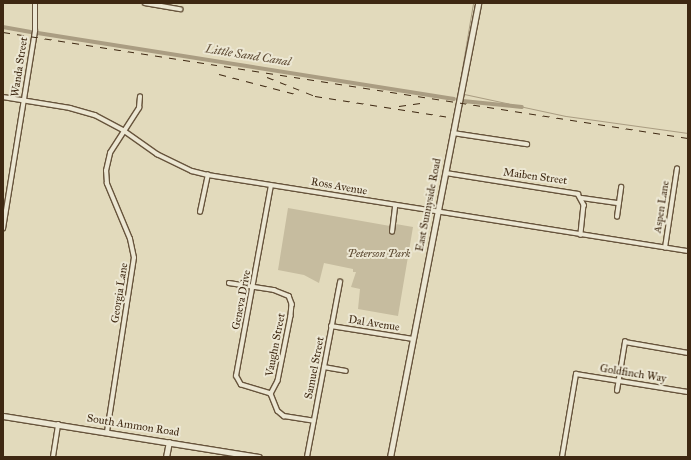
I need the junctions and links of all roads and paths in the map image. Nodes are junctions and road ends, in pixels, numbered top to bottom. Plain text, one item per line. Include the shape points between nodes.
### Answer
1 (35, 3) edge
2 (145, 3) edge
3 (478, 3) edge
4 (180, 9) dead end
5 (3, 97) edge
6 (140, 97) dead end
7 (24, 100) junction
8 (123, 130) junction
9 (453, 133) junction
10 (527, 144) dead end
11 (677, 169) dead end
12 (446, 173) junction
13 (208, 175) junction
14 (271, 186) junction
15 (622, 187) dead end
16 (582, 198) junction
17 (619, 203) junction
18 (395, 206) junction
19 (200, 212) dead end
20 (438, 212) junction
21 (617, 217) dead end
22 (3, 229) edge
23 (392, 232) dead end
24 (581, 235) junction
25 (665, 248) junction
26 (688, 251) edge
27 (340, 282) dead end
28 (229, 283) dead end
29 (253, 287) junction
30 (331, 326) junction
31 (413, 339) junction
32 (688, 352) edge
33 (324, 367) junction
34 (346, 371) dead end
35 (619, 381) junction
36 (617, 391) dead end
37 (688, 392) edge
38 (271, 394) junction
39 (3, 416) edge
40 (314, 420) junction
41 (58, 424) junction
42 (107, 432) junction
43 (169, 442) junction
44 (53, 457) edge
45 (166, 457) edge
46 (259, 457) edge
47 (307, 457) edge
48 (390, 457) edge
49 (562, 457) edge

1 - 7 street, Wanda Street via 35,31
2 - 4 street
3 - 9 main road, East Sunnyside Road
5 - 7 street, Ross Avenue
6 - 8 street, Georgia Lane via 139,108
7 - 8 street, Ross Avenue via 81,111
7 - 22 street, Wanda Street
8 - 13 street, Ross Avenue via 157,154 192,171
8 - 42 street, Georgia Lane via 110,153 106,176 130,239 134,261
9 - 10 street
9 - 12 main road, East Sunnyside Road
11 - 25 street, Aspen Lane
12 - 16 street, Maiben Street via 569,190
12 - 20 main road, East Sunnyside Road
13 - 14 street, Ross Avenue
13 - 19 street
14 - 18 street, Ross Avenue
14 - 29 street, Geneva Drive
15 - 17 street
16 - 17 street, Maiben Street
16 - 24 street via 584,205
17 - 21 street
18 - 20 street, Ross Avenue
18 - 23 street
20 - 24 street, Ross Avenue
20 - 31 main road, East Sunnyside Road
24 - 25 street, Ross Avenue
25 - 26 street, Ross Avenue
27 - 30 street, Samuel Street
28 - 29 street
29 - 38 street, Geneva Drive via 236,376 241,385
29 - 38 street, Vaughn Street via 283,292 289,296 292,304 278,381
30 - 31 street, Dal Avenue
30 - 33 street, Samuel Street
31 - 48 main road, East Sunnyside Road
32 - 35 street via 625,342
33 - 34 street
33 - 40 street, Samuel Street
35 - 36 street
35 - 37 street, Goldfinch Way
35 - 49 street, Goldfinch Way via 576,374
38 - 40 street via 278,411 284,416
39 - 41 main road, South Ammon Road
40 - 47 street, Samuel Street
41 - 42 main road, South Ammon Road
41 - 44 street
42 - 43 main road, South Ammon Road
43 - 45 main road
43 - 46 main road, South Ammon Road

